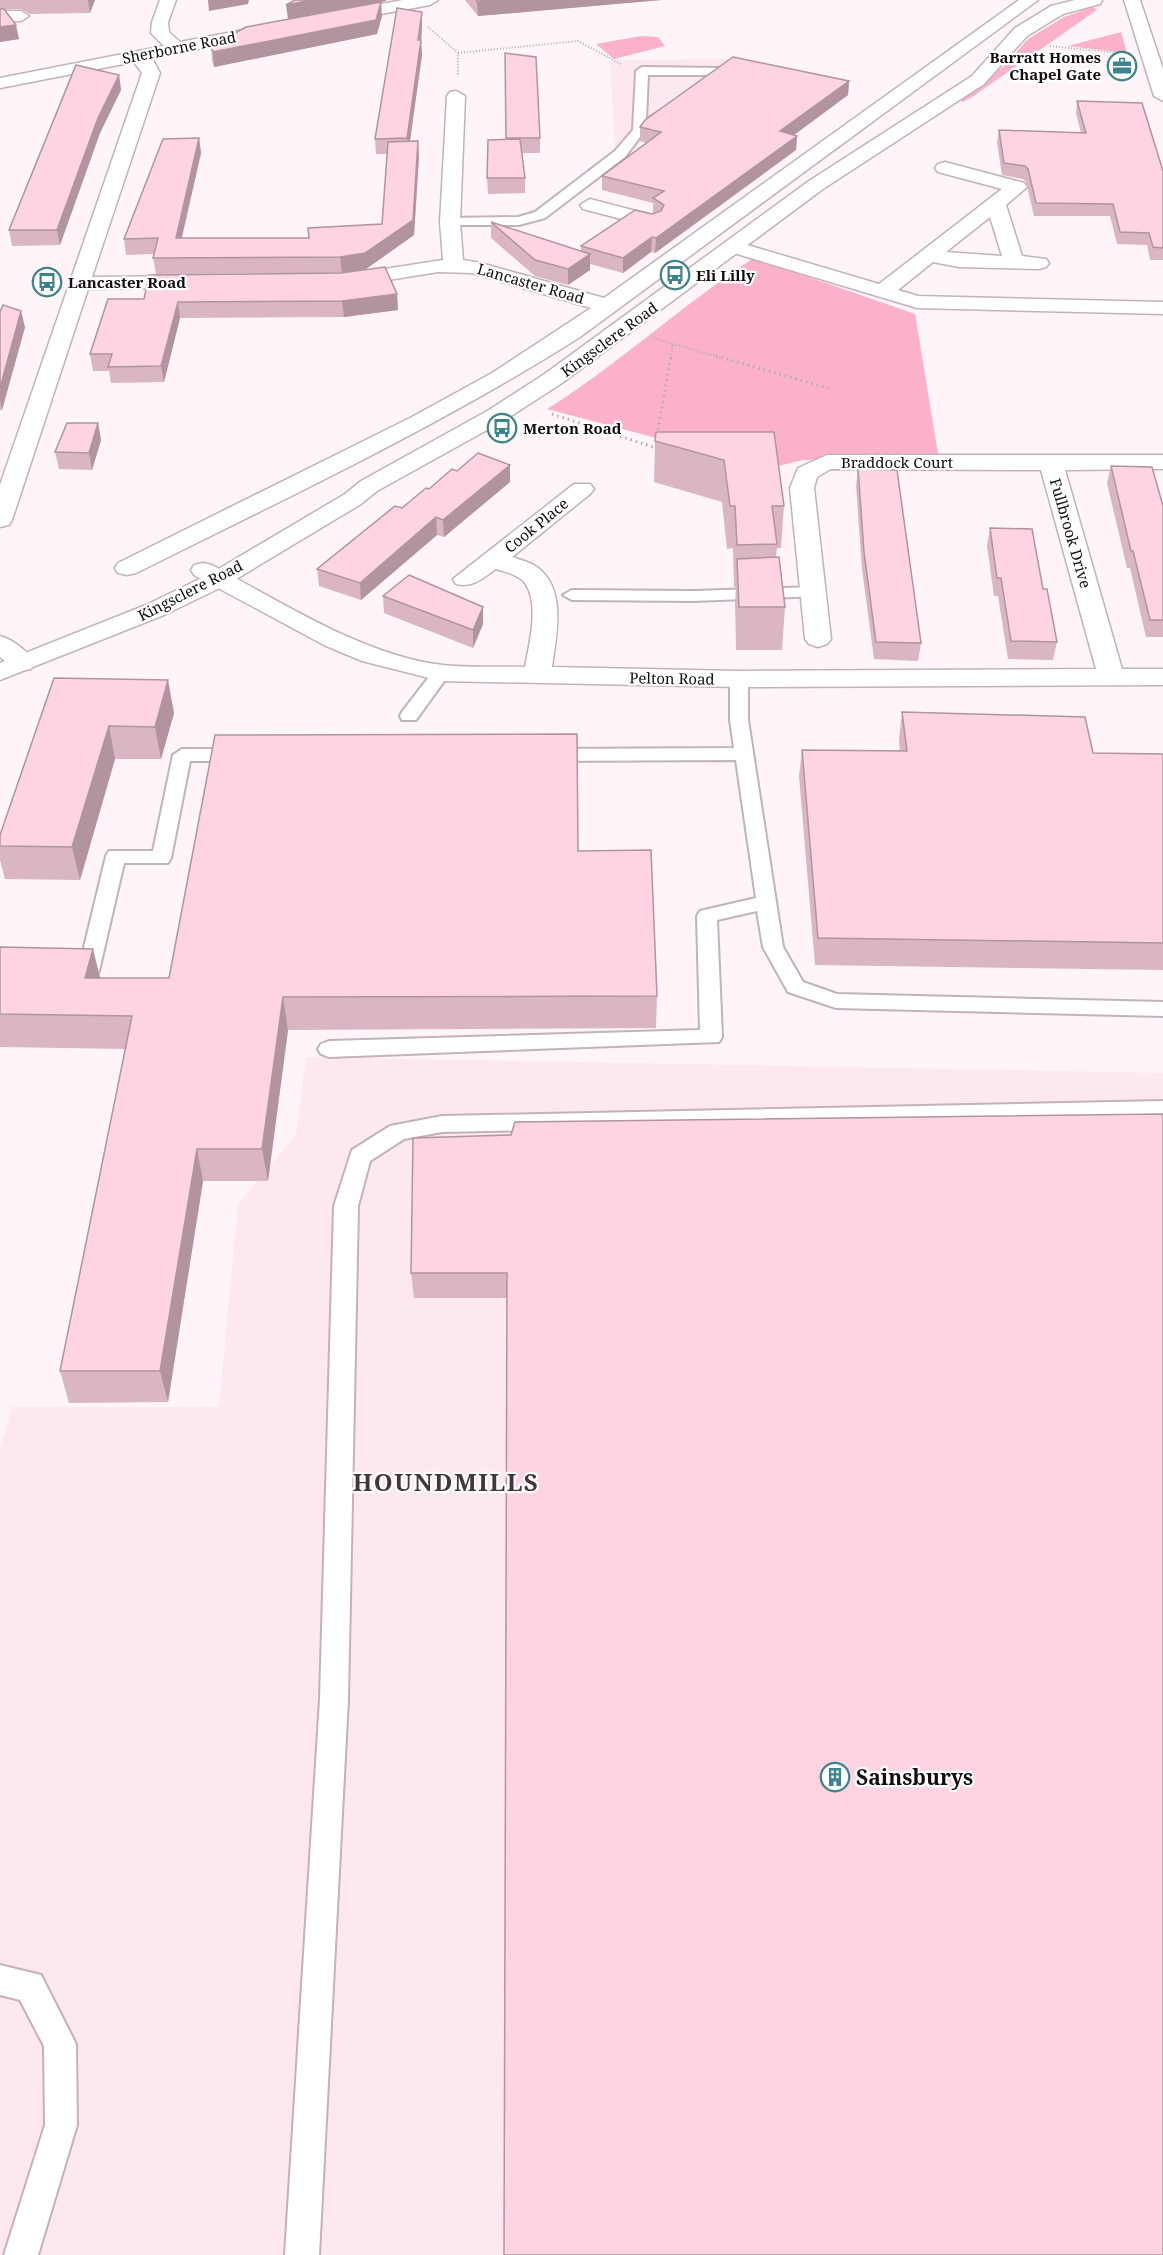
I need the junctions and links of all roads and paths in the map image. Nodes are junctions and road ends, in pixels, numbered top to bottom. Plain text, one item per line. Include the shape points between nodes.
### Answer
1 (168, 0) edge
2 (425, 0) edge
3 (430, 0) edge
4 (1030, 0) edge
5 (1094, 0) edge
6 (1132, 0) edge
7 (404, 5) junction
8 (1062, 5) edge
9 (0, 16) edge
10 (21, 16) dead end
11 (320, 20) edge
12 (285, 27) edge
13 (1058, 40) dead end
14 (1049, 46) junction
15 (175, 47) junction
16 (1045, 49) dead end
17 (458, 53) junction
18 (1119, 53) dead end
19 (135, 55) junction
20 (642, 71) junction
21 (0, 83) edge
22 (695, 91) edge
23 (456, 96) joint
24 (1163, 96) edge
25 (676, 104) edge
26 (639, 130) junction
27 (837, 137) junction
28 (873, 146) junction
29 (945, 168) dead end
30 (996, 204) junction
31 (589, 206) dead end
32 (651, 220) edge
33 (450, 222) junction
34 (682, 229) edge
35 (702, 235) junction
36 (734, 247) junction
37 (930, 255) junction
38 (1014, 262) junction
39 (1039, 262) dead end
40 (453, 264) junction
41 (211, 282) edge
42 (324, 282) edge
43 (82, 283) junction
44 (883, 291) junction
45 (608, 306) junction
46 (1163, 308) edge
47 (649, 336) dead end
48 (673, 344) junction
49 (828, 388) dead end
50 (545, 412) dead end
51 (418, 423) junction
52 (454, 439) junction
53 (655, 447) junction
54 (665, 451) edge
55 (1163, 462) edge
56 (1051, 463) junction
57 (582, 489) dead end
58 (0, 520) edge
59 (494, 559) junction
60 (127, 568) dead end
61 (211, 574) junction
62 (465, 579) dead end
63 (813, 592) junction
64 (572, 595) dead end
65 (818, 639) dead end
66 (7, 659) edge
67 (441, 673) junction
68 (1111, 676) junction
69 (537, 677) junction
70 (1163, 677) edge
71 (739, 679) junction
72 (409, 716) dead end
73 (529, 754) edge
74 (744, 754) junction
75 (265, 755) edge
76 (766, 902) junction
77 (67, 970) edge
78 (1163, 1010) edge
79 (329, 1049) dead end
80 (1163, 1109) edge
81 (0, 1980) edge
82 (21, 2255) edge
83 (302, 2255) edge

1 - 15 street via 160,33
2 - 3 street
2 - 7 street
4 - 27 street, Kingsclere Road
5 - 8 street, Kingsclere Road
6 - 24 street
7 - 11 street
7 - 17 path
8 - 28 street, Kingsclere Road via 1021,32 978,80
9 - 10 street
12 - 15 street, Sherborne Road
13 - 14 path
14 - 16 path
14 - 18 path
15 - 19 street, Sherborne Road
17 - 20 path via 578,41 591,44 607,60
17 - 23 path
19 - 21 street, Sherborne Road
19 - 43 street via 146,62 151,73
20 - 22 lane via 722,72
20 - 26 lane
23 - 33 street, Lancaster Road
25 - 26 lane
26 - 33 lane via 620,154 540,215 519,221
27 - 28 street
27 - 35 street, Kingsclere Road
28 - 36 street, Kingsclere Road
29 - 30 street via 1017,187
30 - 37 street
30 - 38 street
31 - 32 street
33 - 40 street, Lancaster Road
34 - 35 street
35 - 45 street, Kingsclere Road
36 - 44 street
36 - 52 street, Kingsclere Road via 554,378
37 - 38 street via 959,261
37 - 44 street
38 - 39 street
40 - 42 street, Lancaster Road
40 - 45 street, Lancaster Road
41 - 43 street
43 - 58 street
44 - 46 street via 933,304
45 - 51 street, Kingsclere Road via 500,378
47 - 48 path
48 - 49 path
48 - 53 path
50 - 53 path
51 - 52 street
51 - 60 street, Kingsclere Road
52 - 61 street, Kingsclere Road via 369,486 353,499
53 - 54 path
55 - 56 street, Fullbrook Drive
56 - 63 street, Braddock Court via 827,462 806,473 802,488
56 - 68 street, Fullbrook Drive
57 - 59 street, Cook Place
59 - 62 street
59 - 69 street, Cook Place via 531,574 541,587 545,605
61 - 66 street, Kingsclere Road via 134,619
61 - 67 street, Pelton Road via 333,640 371,655
63 - 64 lane
63 - 65 street, Braddock Court
67 - 69 street, Pelton Road
67 - 72 lane
68 - 70 street, Pelton Road
68 - 71 street, Pelton Road
69 - 71 street, Pelton Road
71 - 74 lane
73 - 74 lane
74 - 76 lane
75 - 77 lane via 182,755 161,858 116,856 89,971
76 - 78 lane via 773,947 795,987 828,999
76 - 79 lane via 707,916 711,1037
80 - 83 lane via 442,1124 398,1132 360,1156 346,1206 334,1699
81 - 82 lane via 30,1986 60,2044 61,2125

